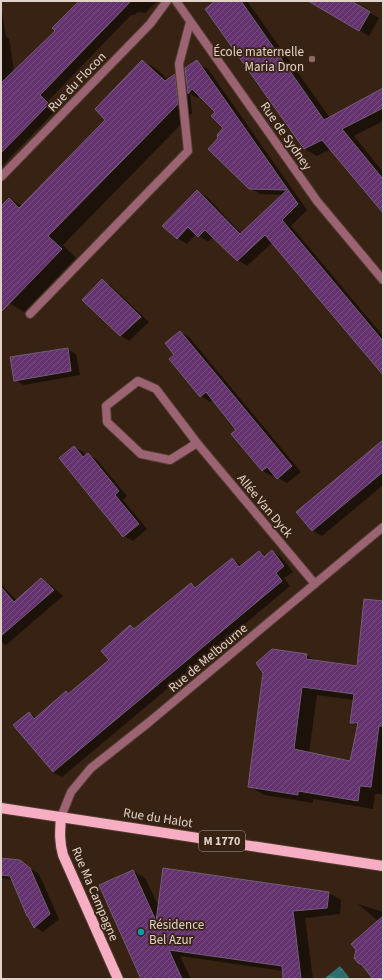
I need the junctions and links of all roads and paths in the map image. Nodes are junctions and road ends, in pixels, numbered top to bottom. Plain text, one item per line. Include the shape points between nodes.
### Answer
1 (167, 1) edge
2 (176, 1) edge
3 (190, 22) junction
4 (1, 177) edge
5 (383, 280) edge
6 (30, 314) dead end
7 (197, 443) junction
8 (383, 527) edge
9 (315, 584) junction
10 (1, 808) edge
11 (61, 817) junction
12 (383, 866) edge
13 (118, 979) edge

1 - 4 street, Rue du Flocon via 150,24
2 - 3 street, Rue de Sydney
3 - 5 street, Rue de Sydney via 317,201
3 - 6 street via 179,64 188,151
7 - 7 street, Allée Van Dyck via 156,390 138,381 106,406 107,422 140,454 170,460
7 - 9 street, Allée Van Dyck
8 - 9 street, Rue de Melbourne
9 - 11 street, Rue de Melbourne via 91,768 71,792
10 - 11 main road, Rue du Halot / M 1770
11 - 12 main road, Rue du Halot / M 1770
11 - 13 main road, Rue Ma Campagne via 59,839 63,855

